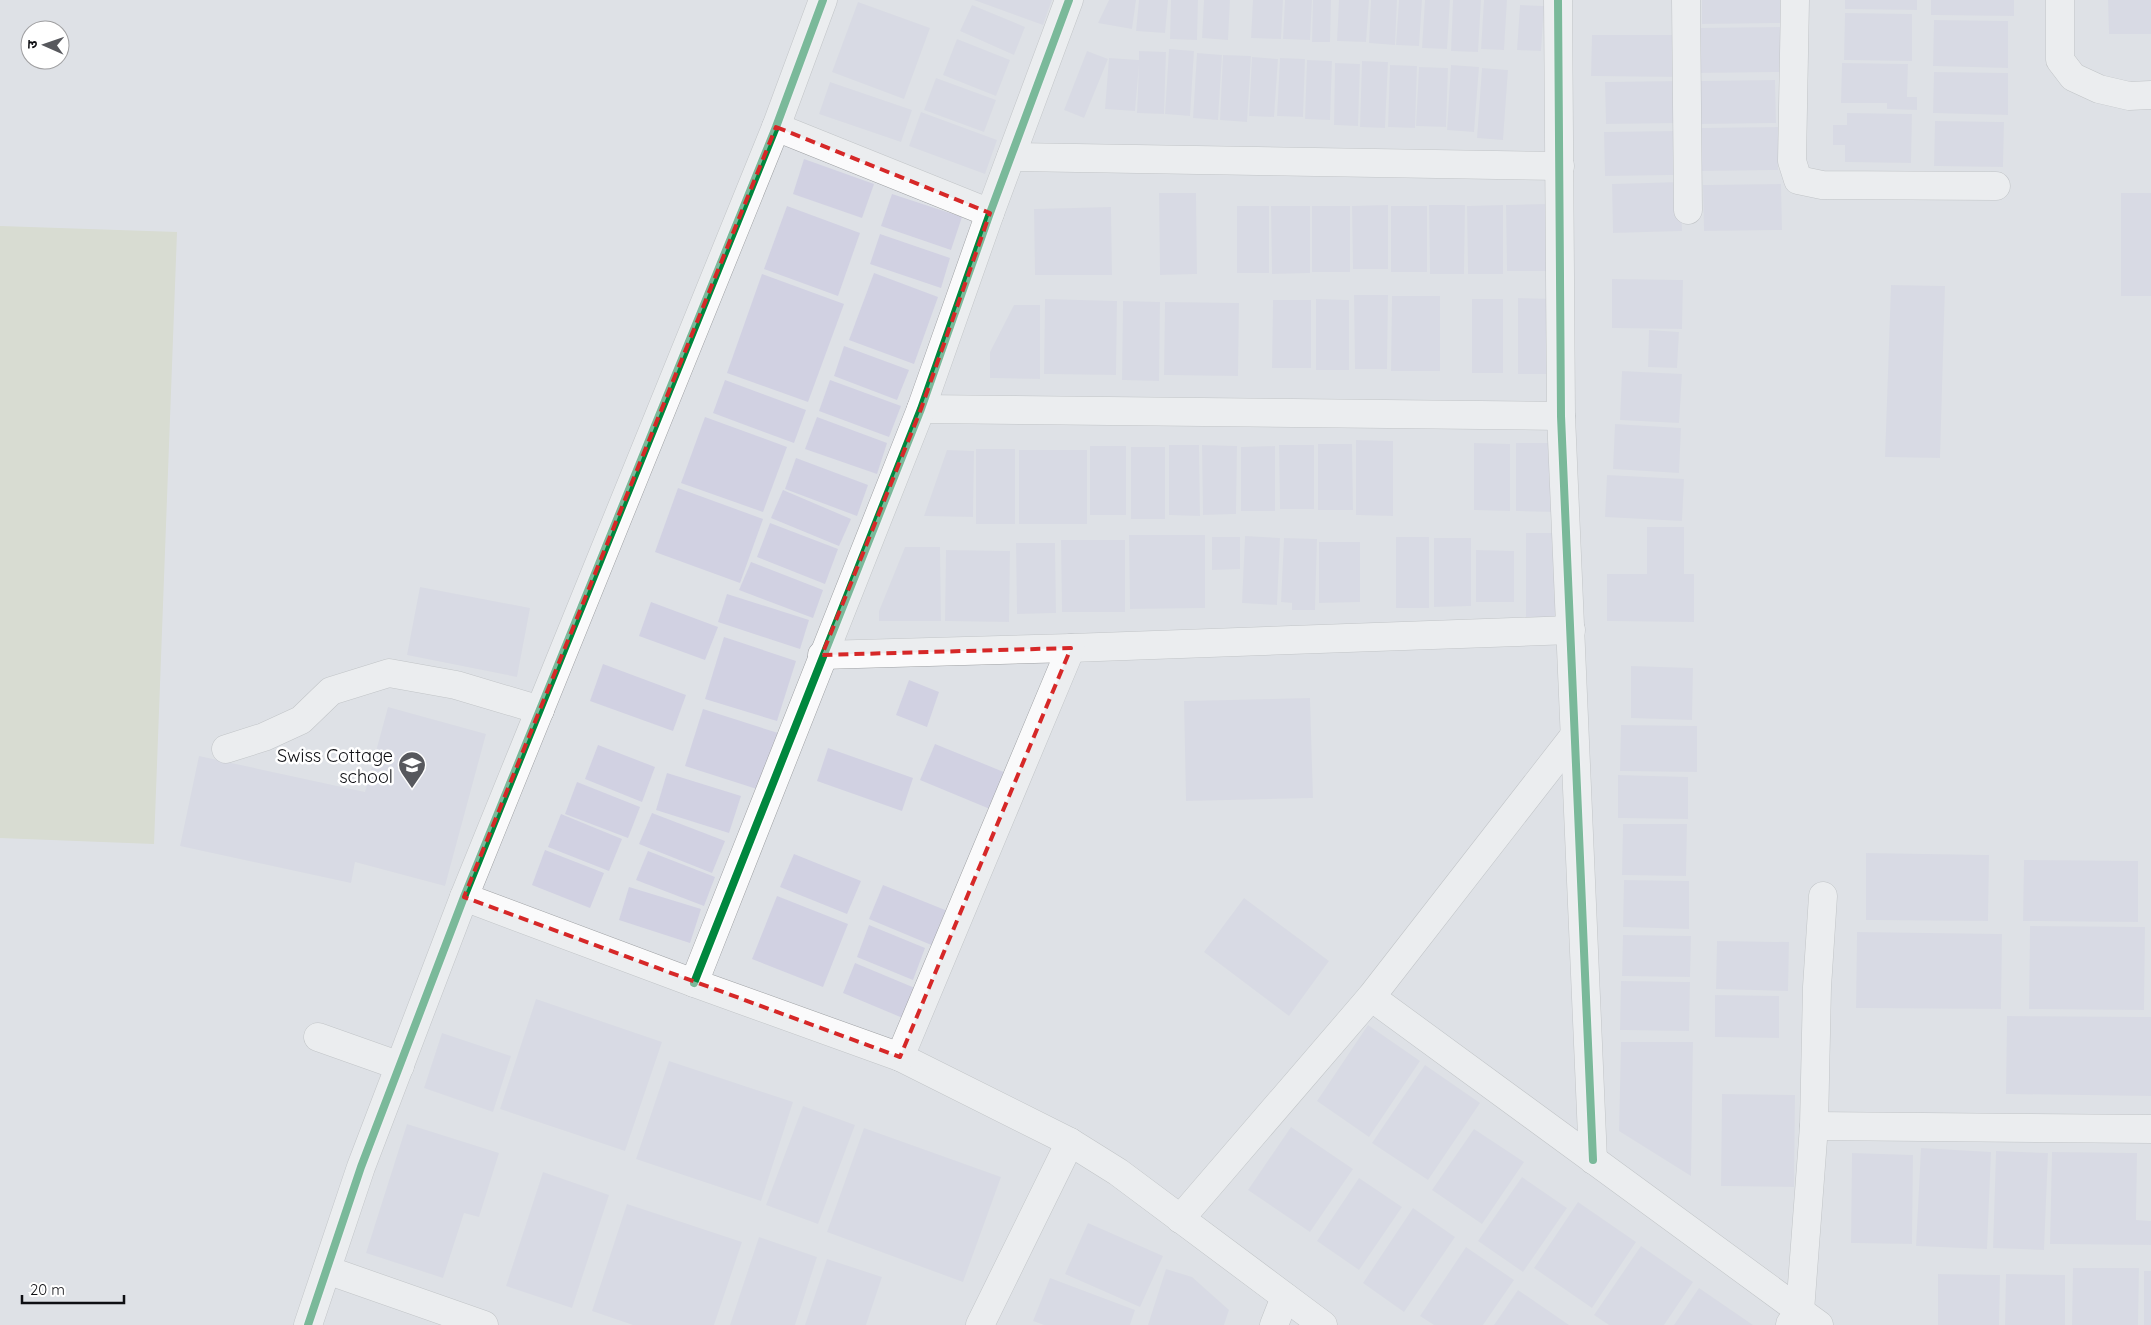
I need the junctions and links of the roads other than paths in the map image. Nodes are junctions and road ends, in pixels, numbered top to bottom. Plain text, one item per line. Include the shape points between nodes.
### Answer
1 (823, 0) edge
2 (1069, 0) edge
3 (1558, 0) edge
4 (1686, 0) edge
5 (1795, 0) edge
6 (2060, 0) edge
7 (2151, 94) edge
8 (776, 127) junction
9 (1011, 158) junction
10 (1560, 166) junction
11 (1996, 186) dead end
12 (1688, 210) dead end
13 (990, 213) junction
14 (921, 409) junction
15 (1561, 416) junction
16 (1572, 630) junction
17 (1070, 648) junction
18 (822, 655) junction
19 (540, 710) junction
20 (1574, 736) junction
21 (226, 749) dead end
22 (1824, 896) dead end
23 (464, 897) junction
24 (694, 983) junction
25 (1370, 997) junction
26 (318, 1037) dead end
27 (900, 1057) junction
28 (400, 1066) junction
29 (1814, 1126) junction
30 (2151, 1129) edge
31 (1070, 1142) junction
32 (1593, 1160) junction
33 (1180, 1219) junction
34 (327, 1270) junction
35 (1285, 1297) junction
36 (1803, 1320) edge
37 (308, 1325) edge
38 (484, 1325) edge
39 (980, 1325) edge
40 (1274, 1325) edge
41 (1323, 1325) edge

1 - 8 street
2 - 9 street
3 - 10 street
4 - 12 street
5 - 11 street via 1792,161 1798,180 1822,185
6 - 7 street via 2060,60 2073,77 2129,96
8 - 13 street
8 - 19 street
9 - 10 street
9 - 13 street
10 - 15 street
13 - 14 street
14 - 15 street
14 - 18 street
15 - 16 street
16 - 17 street
16 - 20 street
17 - 18 street
17 - 27 street
18 - 24 street
19 - 21 street via 456,684 389,673 331,691 301,720 264,737
19 - 23 street
20 - 25 street
20 - 32 street
22 - 29 street
23 - 24 street
23 - 28 street
24 - 27 street
25 - 32 street
25 - 33 street
26 - 28 street
27 - 31 street
28 - 34 street via 361,1166
29 - 30 street
29 - 36 street
31 - 33 street via 1118,1172
31 - 39 street
32 - 36 street
33 - 35 street
34 - 37 street
34 - 38 street
35 - 40 street
35 - 41 street

